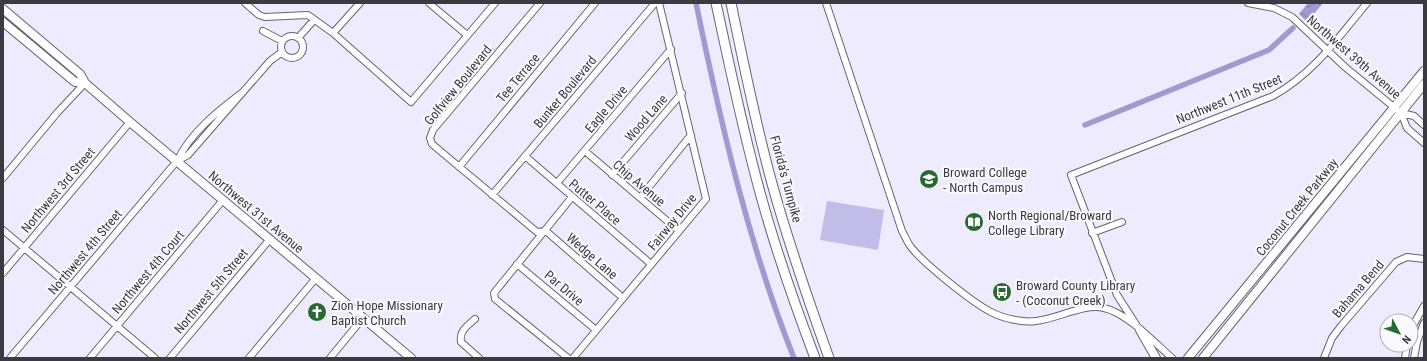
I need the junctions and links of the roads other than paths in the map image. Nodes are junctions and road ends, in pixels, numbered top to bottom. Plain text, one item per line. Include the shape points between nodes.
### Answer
1 (245, 3) edge
2 (360, 3) edge
3 (430, 3) edge
4 (495, 3) edge
5 (540, 3) edge
6 (595, 3) edge
7 (655, 3) edge
8 (658, 3) edge
9 (716, 3) edge
10 (731, 3) edge
11 (826, 3) edge
12 (1248, 3) edge
13 (1366, 3) edge
14 (3, 9) edge
15 (314, 20) junction
16 (3, 22) edge
17 (263, 31) dead end
18 (333, 33) junction
19 (467, 35) junction
20 (298, 38) junction
21 (282, 41) junction
22 (671, 49) junction
23 (1328, 50) junction
24 (282, 52) junction
25 (1424, 71) edge
26 (85, 83) junction
27 (1424, 84) edge
28 (682, 93) junction
29 (1398, 110) junction
30 (130, 122) junction
31 (1424, 125) edge
32 (691, 135) junction
33 (1424, 142) edge
34 (584, 151) junction
35 (525, 156) junction
36 (177, 161) junction
37 (459, 167) junction
38 (612, 175) junction
39 (3, 178) edge
40 (557, 183) junction
41 (492, 195) junction
42 (572, 197) junction
43 (640, 198) junction
44 (223, 200) junction
45 (1122, 222) dead end
46 (1301, 222) junction
47 (3, 230) edge
48 (546, 231) junction
49 (679, 232) junction
50 (1092, 233) junction
51 (270, 239) junction
52 (24, 248) junction
53 (1424, 259) edge
54 (517, 264) junction
55 (651, 264) junction
56 (3, 273) edge
57 (316, 278) junction
58 (1263, 282) junction
59 (70, 287) junction
60 (1117, 295) junction
61 (623, 298) junction
62 (1424, 306) edge
63 (1115, 312) junction
64 (1419, 315) edge
65 (364, 318) junction
66 (475, 319) dead end
67 (1424, 323) edge
68 (117, 327) junction
69 (596, 330) junction
70 (1140, 330) junction
71 (10, 358) edge
72 (90, 358) edge
73 (155, 358) edge
74 (170, 358) edge
75 (249, 358) edge
76 (330, 358) edge
77 (410, 358) edge
78 (479, 358) edge
79 (568, 358) edge
80 (573, 358) edge
81 (815, 358) edge
82 (830, 358) edge
83 (1156, 358) edge
84 (1172, 358) edge
85 (1188, 358) edge
86 (1203, 358) edge
87 (1324, 358) edge
88 (1414, 358) edge

1 - 15 street via 262,17 301,14 308,15
2 - 18 street
3 - 19 street
4 - 19 street
5 - 37 street, Golfview Boulevard via 433,130 430,138 432,144
6 - 37 street, Tee Terrace
7 - 35 street, Bunker Boulevard
8 - 22 street, Fairway Drive
9 - 81 highway via 737,104 761,196 789,289
10 - 82 highway, Florida's Turnpike via 773,187 802,283
11 - 63 street via 902,231 923,259 979,306 993,313 1034,322 1092,307
12 - 23 street, Northwest 39th Avenue via 1274,8 1292,17
13 - 23 street, Northwest 11th Street
14 - 26 main road, Northwest 31st Avenue via 80,74
15 - 18 street
15 - 20 street
16 - 26 main road, Northwest 31st Avenue via 75,82
17 - 21 street
18 - 19 street via 411,102
20 - 21 street via 288,36
20 - 24 street via 303,46 298,56 291,58
21 - 24 street
22 - 28 street, Fairway Drive
22 - 34 street, Eagle Drive
23 - 29 street, Northwest 39th Avenue
23 - 50 street, Northwest 11th Street via 1303,77 1273,96 1071,175
24 - 36 street, Northwest 4th Street via 273,58 188,155
25 - 29 main road, Coconut Creek Parkway
26 - 30 main road, Northwest 31st Avenue
26 - 39 street
27 - 29 main road, Coconut Creek Parkway
28 - 32 street, Fairway Drive
28 - 38 street, Wood Lane
29 - 31 street via 1414,116
29 - 33 street via 1407,128
29 - 46 main road, Coconut Creek Parkway
29 - 58 main road, Coconut Creek Parkway
30 - 36 main road, Northwest 31st Avenue
30 - 52 street, Northwest 3rd Street
32 - 43 street
32 - 49 street, Fairway Drive via 706,199
34 - 38 street, Chip Avenue
34 - 40 street, Eagle Drive
35 - 40 street, Putter Place
35 - 41 street, Bunker Boulevard
36 - 44 main road, Northwest 31st Avenue
36 - 59 street, Northwest 4th Street
37 - 41 street, Golfview Boulevard
38 - 43 street, Chip Avenue
40 - 42 street, Putter Place
41 - 48 street, Golfview Boulevard via 537,232
42 - 48 street
42 - 55 street, Putter Place
43 - 49 street, Chip Avenue
44 - 51 main road, Northwest 31st Avenue
44 - 68 street, Northwest 4th Court
45 - 50 street
46 - 58 main road via 1298,232 1266,271
46 - 85 main road, Coconut Creek Parkway
47 - 52 street
48 - 54 street
48 - 61 street, Wedge Lane
49 - 55 street, Fairway Drive
50 - 60 street
51 - 57 main road, Northwest 31st Avenue
51 - 74 street, Northwest 5th Street
52 - 56 street, Northwest 3rd Street
52 - 59 street
53 - 87 street, Bahama Bend via 1407,257 1396,262 1332,338
54 - 69 street, Par Drive
54 - 79 street via 494,293 496,299
55 - 61 street, Fairway Drive
57 - 65 main road, Northwest 31st Avenue
57 - 75 street
58 - 86 main road, Coconut Creek Parkway
59 - 68 street
59 - 71 street, Northwest 4th Street
60 - 63 street
60 - 70 street
61 - 69 street, Fairway Drive
62 - 64 street
63 - 70 street
65 - 76 street
65 - 77 main road, Northwest 31st Avenue
66 - 78 street via 462,332 460,338 461,342
67 - 88 street
68 - 72 street, Northwest 4th Court
68 - 73 street
69 - 80 street, Fairway Drive
70 - 83 main road
70 - 84 street

